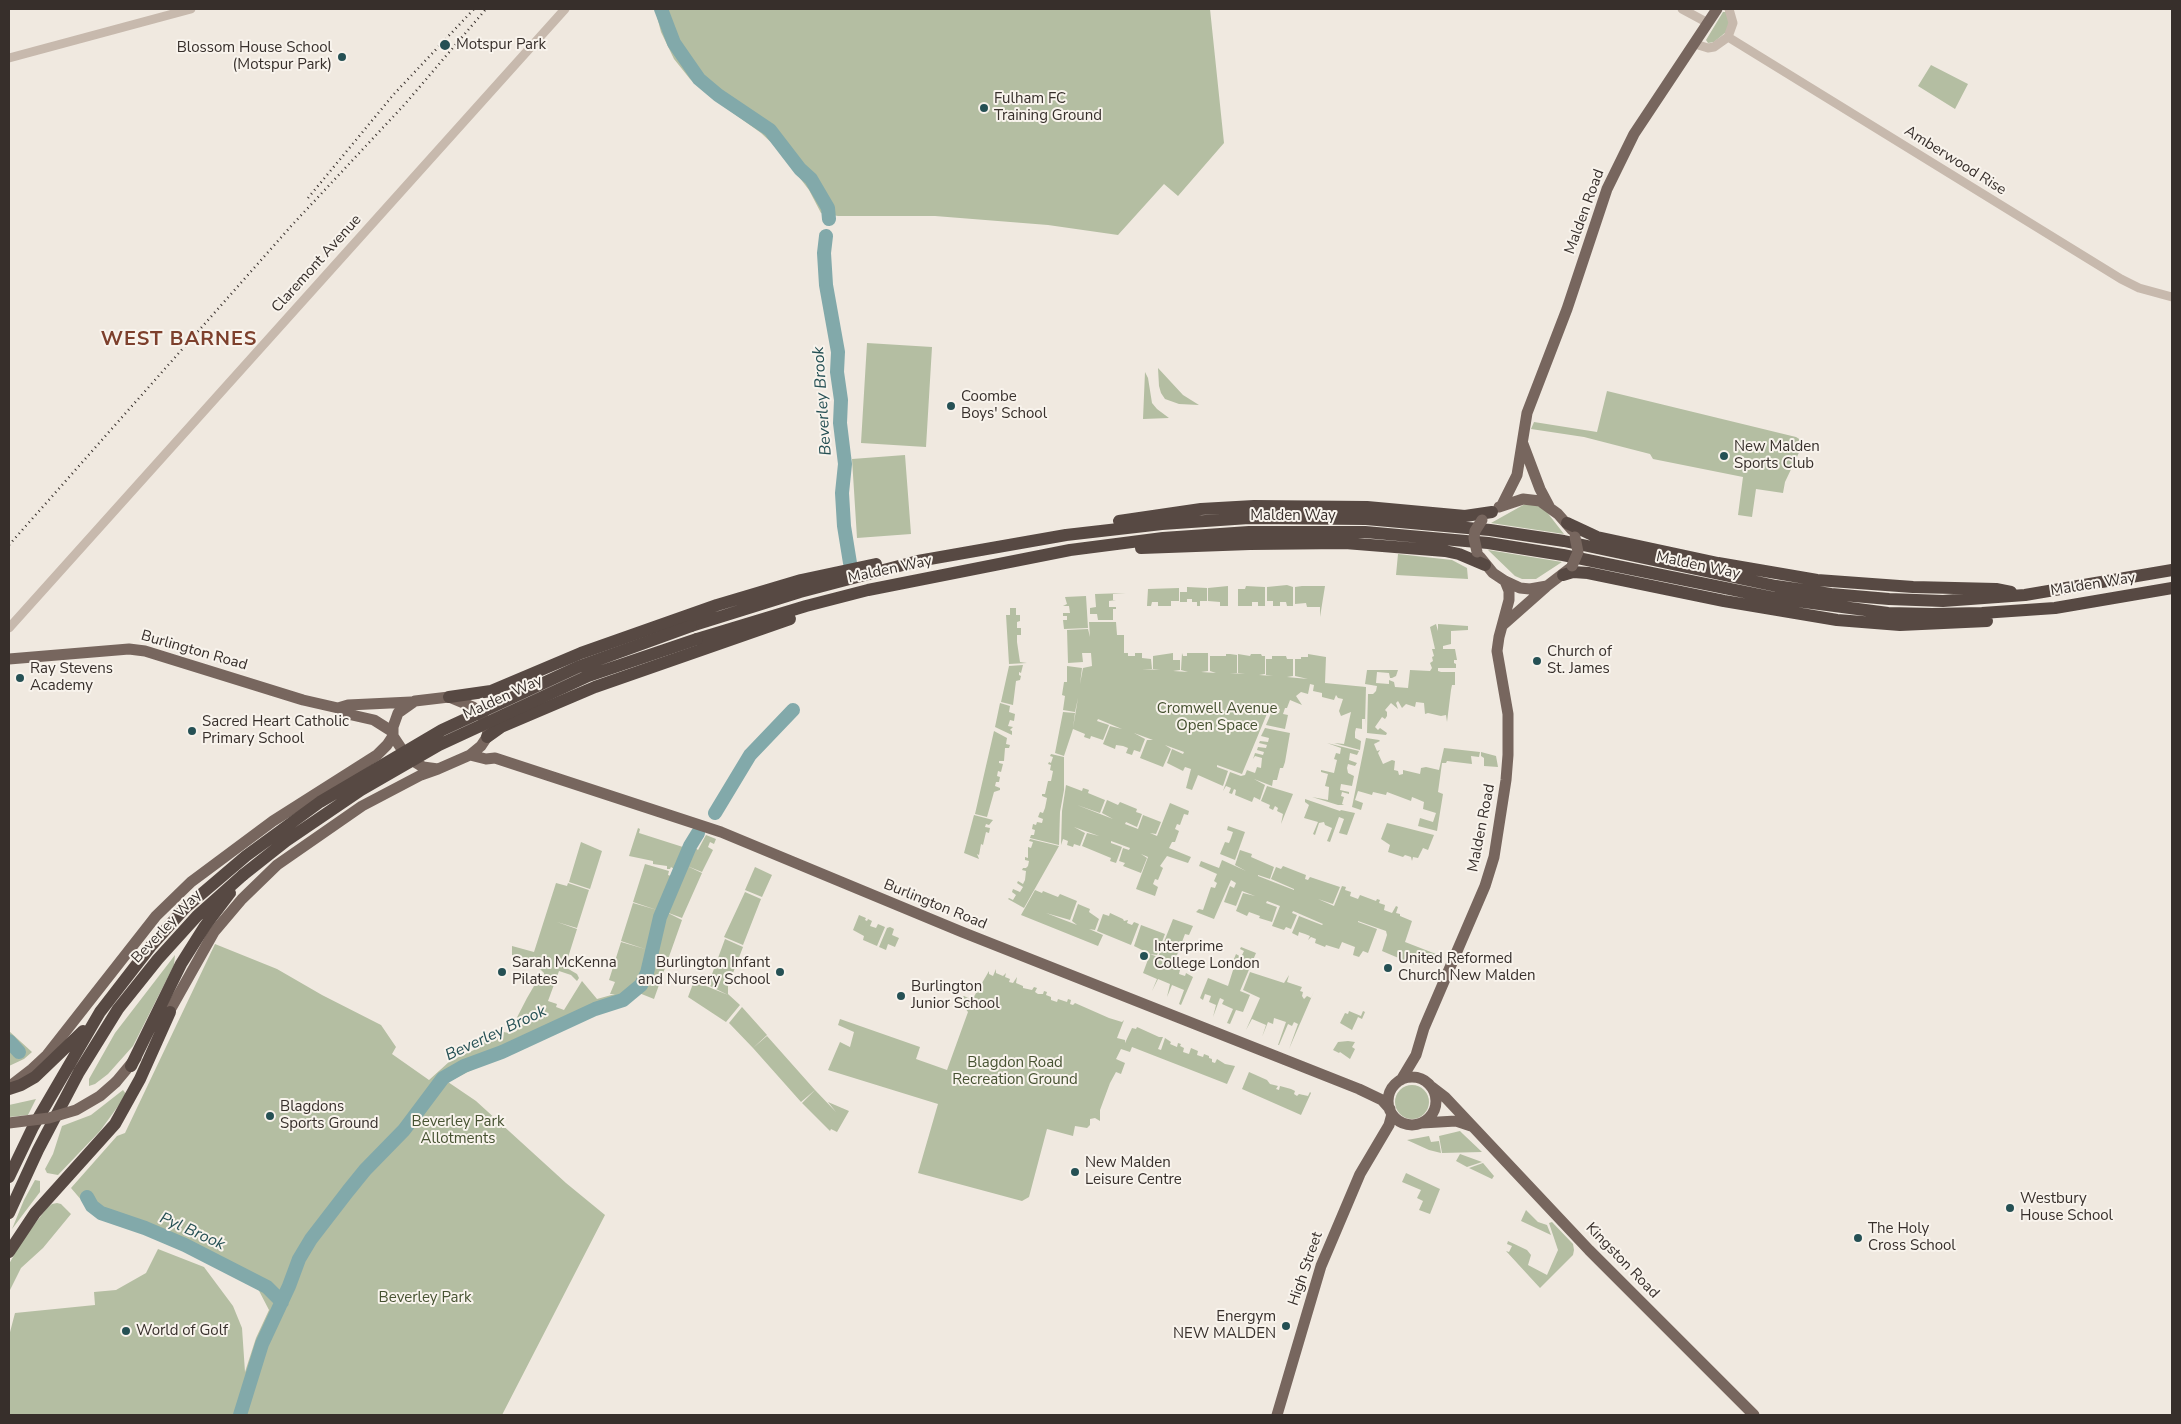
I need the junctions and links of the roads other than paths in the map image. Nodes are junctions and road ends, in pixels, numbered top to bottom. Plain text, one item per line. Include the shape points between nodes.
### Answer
1 (191, 9) edge
2 (565, 9) edge
3 (1682, 9) edge
4 (1717, 9) edge
5 (1729, 9) edge
6 (1708, 23) junction
7 (1728, 37) junction
8 (1694, 44) junction
9 (9, 58) edge
10 (2172, 297) edge
11 (1523, 444) junction
12 (1549, 506) junction
13 (1492, 512) junction
14 (1567, 523) junction
15 (1066, 535) junction
16 (1070, 550) junction
17 (918, 561) junction
18 (1485, 565) junction
19 (2172, 570) edge
20 (1568, 571) junction
21 (1505, 581) junction
22 (1547, 586) junction
23 (2172, 588) edge
24 (868, 590) junction
25 (2025, 596) junction
26 (2055, 608) junction
27 (1503, 626) junction
28 (9, 628) edge
29 (9, 659) edge
30 (449, 697) junction
31 (415, 701) junction
32 (338, 708) junction
33 (442, 730) joint
34 (393, 734) junction
35 (486, 739) junction
36 (470, 755) junction
37 (496, 758) junction
38 (438, 769) junction
39 (201, 921) junction
40 (100, 1012) junction
41 (170, 1012) junction
42 (1416, 1055) junction
43 (131, 1066) junction
44 (1398, 1082) junction
45 (1428, 1084) junction
46 (9, 1088) edge
47 (1360, 1089) junction
48 (1391, 1112) junction
49 (9, 1123) edge
50 (1418, 1124) junction
51 (1471, 1126) junction
52 (1381, 1139) junction
53 (9, 1177) edge
54 (9, 1213) edge
55 (9, 1252) edge
56 (1277, 1415) edge
57 (1754, 1415) edge

1 - 9 street
2 - 28 street, Claremont Avenue
3 - 6 street
4 - 6 main road, Malden Road
5 - 7 street via 1732,23
6 - 8 main road, Malden Road
7 - 8 street via 1714,47
7 - 10 street, Amberwood Rise via 2121,279
8 - 11 main road, Malden Road via 1634,134 1607,189 1567,309 1527,413
11 - 12 main road, Malden Road
11 - 13 main road, Malden Road via 1515,481
12 - 13 main road via 1523,499
12 - 14 main road
13 - 15 highway via 1465,516 1367,508 1236,506 1128,519
13 - 18 main road, bridge via 1475,531 1474,538 1477,552
14 - 20 main road, bridge via 1575,537 1578,552
14 - 25 highway via 1598,537 1817,580 1996,589
15 - 17 highway, Malden Way
15 - 25 highway, Malden Way via 1219,519 1366,519 1461,527 1564,541 1741,579 1831,594 1943,601
16 - 18 highway via 1345,543 1444,551
16 - 24 highway, Malden Way
16 - 26 highway, Malden Way via 1218,534 1365,532 1469,541 1553,553 1829,607 1932,614
17 - 30 highway via 887,562 801,580 632,634 491,690
17 - 33 highway, Malden Way, bridge via 800,592 691,626 578,667
18 - 21 main road
19 - 25 highway, Malden Way
20 - 22 main road
20 - 26 highway via 1780,612 1900,625 2032,617
21 - 22 main road via 1520,588
21 - 27 main road, Malden Road via 1509,592
22 - 27 main road
23 - 26 highway, Malden Way
24 - 35 highway via 595,687 501,727
24 - 39 highway, Malden Way, bridge via 697,639 588,676 439,745 361,790 286,841 243,875
27 - 42 main road, Malden Road via 1497,651 1508,714 1508,754 1494,857 1479,903 1430,1013
29 - 32 main road, Burlington Road via 137,649
30 - 31 main road
30 - 35 main road via 467,703 479,712 487,726
31 - 32 main road, Burlington Road
31 - 34 main road via 398,713
32 - 34 main road, Burlington Road via 352,716 374,720
33 - 40 highway, Beverley Way, bridge via 312,808 246,856 185,908
34 - 38 main road via 398,747 410,760 423,767
34 - 46 main road, Beverley Way via 377,755 272,821 191,882 156,916 47,1055
35 - 36 main road
35 - 37 main road
36 - 37 main road, Burlington Road
36 - 38 main road
37 - 47 main road, Burlington Road via 721,832 955,929
38 - 41 main road via 354,811 257,882 214,932
39 - 43 highway
39 - 54 highway, Beverley Way via 158,959 118,1009 79,1072
40 - 46 highway via 35,1077
40 - 53 highway, Beverley Way via 32,1126
41 - 43 main road
41 - 55 highway via 140,1079 114,1124 35,1213
42 - 44 main road, Malden Road
42 - 45 main road
43 - 49 main road, bridge via 100,1096 76,1110 49,1118
44 - 45 main road via 1414,1077
44 - 47 main road, Burlington Road via 1374,1090
44 - 48 main road via 1388,1099
45 - 50 main road via 1435,1092 1436,1105 1432,1116
45 - 51 main road, Kingston Road via 1444,1096
47 - 48 main road, Burlington Road via 1382,1100
48 - 50 main road via 1402,1123
48 - 52 main road, High Street via 1389,1125
50 - 51 main road via 1456,1121
50 - 52 main road
51 - 57 main road, Kingston Road
52 - 56 main road, High Street via 1360,1174 1321,1266

